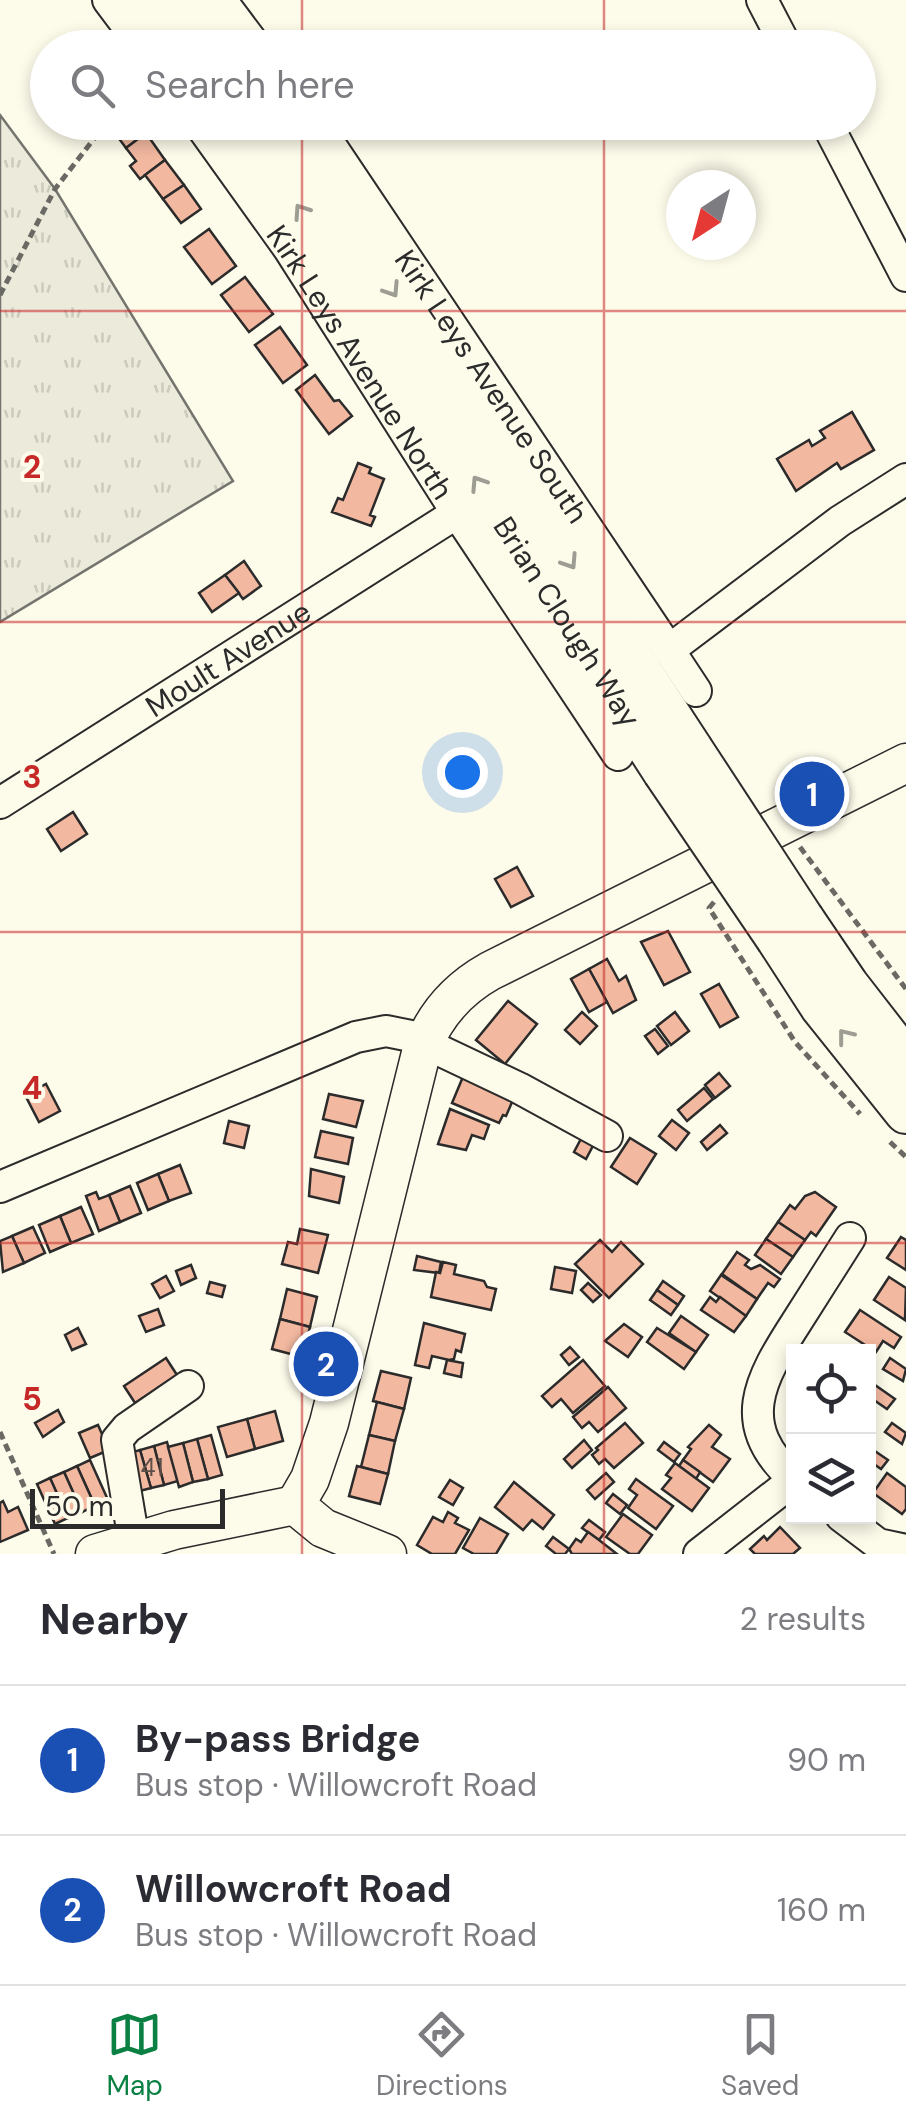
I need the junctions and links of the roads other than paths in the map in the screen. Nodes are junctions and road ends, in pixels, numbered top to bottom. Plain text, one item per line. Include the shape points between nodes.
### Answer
1 (108, 0) edge
2 (148, 0) edge
3 (189, 0) edge
4 (221, 0) edge
5 (762, 0) edge
6 (130, 30) edge
7 (170, 30) edge
8 (212, 30) edge
9 (244, 30) edge
10 (778, 30) edge
11 (211, 140) edge
12 (251, 140) edge
13 (291, 140) edge
14 (327, 140) edge
15 (835, 140) edge
16 (906, 276) edge
17 (906, 478) edge
18 (457, 514) junction
19 (669, 650) junction
20 (696, 691) dead end
21 (618, 755) dead end
22 (678, 760) junction
23 (906, 763) edge
24 (0, 803) edge
25 (790, 930) junction
26 (425, 1041) junction
27 (906, 1060) edge
28 (906, 1112) edge
29 (607, 1136) dead end
30 (0, 1187) edge
31 (847, 1256) dead end
32 (188, 1386) dead end
33 (786, 1471) edge
34 (786, 1485) edge
35 (295, 1505) junction
36 (851, 1524) edge
37 (134, 1541) junction
38 (906, 1550) edge
39 (95, 1554) edge
40 (387, 1554) edge
41 (699, 1554) edge

1 - 6 street
2 - 7 highway
3 - 8 highway
4 - 9 street
5 - 10 street
11 - 18 street, Kirk Leys Avenue North
22 -> 12 highway, Brian Clough Way
13 -> 22 highway, Brian Clough Way via 388,284
14 - 19 street, Kirk Leys Avenue South
15 - 16 street
17 - 19 street
18 - 21 street, Kirk Leys Avenue North
18 - 24 street, Moult Avenue
19 - 20 street, Kirk Leys Avenue South
22 - 25 highway, Brian Clough Way, bridge
23 - 26 main road via 490,971 447,1004
25 - 27 highway, Brian Clough Way via 847,985
28 -> 25 highway, Brian Clough Way via 822,1006
26 - 29 street
26 - 30 street via 386,1031 356,1036
26 - 35 main road via 329,1423
31 - 33 street via 745,1402
32 - 37 street via 117,1440
34 - 41 street
35 - 37 main road
35 - 40 main road via 324,1528
36 - 38 street via 878,1544
37 - 39 main road

